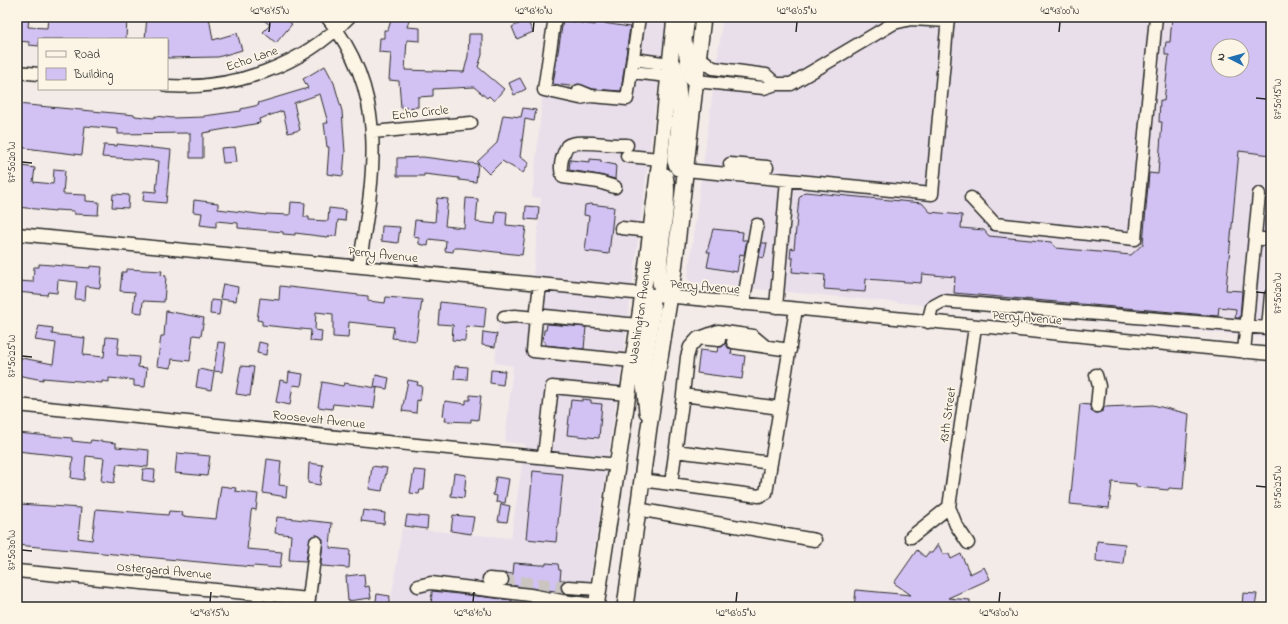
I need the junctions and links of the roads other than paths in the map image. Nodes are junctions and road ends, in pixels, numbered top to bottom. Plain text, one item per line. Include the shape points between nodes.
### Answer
1 (327, 17) edge
2 (349, 17) edge
3 (555, 17) edge
4 (639, 17) edge
5 (675, 17) edge
6 (687, 17) edge
7 (703, 17) edge
8 (1156, 17) edge
9 (948, 19) edge
10 (892, 20) edge
11 (336, 29) junction
12 (699, 57) junction
13 (634, 59) junction
14 (670, 64) junction
15 (17, 72) edge
16 (632, 72) junction
17 (38, 74) edge
18 (776, 84) junction
19 (168, 86) edge
20 (695, 86) junction
21 (569, 91) junction
22 (591, 96) junction
23 (471, 123) dead end
24 (373, 132) junction
25 (660, 159) junction
26 (730, 164) dead end
27 (686, 170) junction
28 (763, 171) junction
29 (787, 180) junction
30 (615, 187) dead end
31 (1259, 194) dead end
32 (971, 198) dead end
33 (756, 225) dead end
34 (621, 228) dead end
35 (651, 231) junction
36 (17, 234) edge
37 (1255, 238) junction
38 (1271, 240) edge
39 (359, 266) junction
40 (540, 284) junction
41 (643, 294) junction
42 (1271, 295) edge
43 (670, 298) junction
44 (743, 304) junction
45 (776, 307) junction
46 (796, 309) junction
47 (504, 318) dead end
48 (536, 318) junction
49 (928, 322) junction
50 (638, 325) junction
51 (1246, 326) junction
52 (975, 327) junction
53 (698, 338) junction
54 (719, 340) dead end
55 (733, 342) dead end
56 (765, 346) junction
57 (790, 350) junction
58 (1244, 352) junction
59 (1271, 354) edge
60 (632, 361) junction
61 (1096, 375) dead end
62 (627, 394) junction
63 (683, 395) junction
64 (17, 405) edge
65 (1097, 406) dead end
66 (780, 408) junction
67 (649, 427) junction
68 (675, 451) junction
69 (544, 456) junction
70 (771, 463) junction
71 (618, 464) junction
72 (641, 480) junction
73 (671, 484) junction
74 (949, 507) junction
75 (638, 509) junction
76 (911, 537) dead end
77 (815, 540) dead end
78 (316, 542) dead end
79 (968, 543) dead end
80 (17, 571) edge
81 (489, 579) dead end
82 (502, 580) tunnel mouth
83 (418, 586) dead end
84 (568, 587) tunnel mouth
85 (598, 589) junction
86 (308, 603) edge
87 (596, 606) edge
88 (625, 607) edge

1 - 11 street
2 - 11 street, Echo Lane
3 - 21 street via 544,90
4 - 13 street
5 - 14 main road, Washington Avenue
6 - 20 main road via 684,40
7 - 12 main road, Washington Avenue
8 - 32 street via 1135,239 995,224
9 - 10 street
9 - 29 street via 937,195
10 - 18 street via 791,84
11 - 19 street, Echo Lane via 298,56 261,73 201,86
11 - 24 street via 358,71 369,107
12 - 18 street via 713,68 766,75
12 - 20 main road, Washington Avenue
13 - 14 street
13 - 16 street
14 - 16 street
14 - 25 main road, Washington Avenue
14 - 27 main road via 678,86 680,115 675,161 678,168
15 - 17 street
16 - 22 street via 627,99
18 - 20 street via 764,88
20 - 27 main road, Washington Avenue
21 - 22 street
21 - 22 street via 567,96
23 - 24 street, Echo Circle
24 - 39 street via 372,181
25 - 30 street via 614,146 574,142 566,146 561,161 563,177 605,183
25 - 35 main road, Washington Avenue
25 - 43 main road via 666,181 667,200 659,274 663,292
26 - 28 street
27 - 28 street
27 - 43 main road, Washington Avenue
28 - 29 street
29 - 45 street
31 - 37 street
33 - 44 street
34 - 35 street
35 - 41 main road, Washington Avenue
36 - 39 street, Perry Avenue
37 - 38 street
37 - 51 street
39 - 40 street, Perry Avenue
40 - 41 street, Perry Avenue
40 - 48 street
41 - 43 street, Perry Avenue
41 - 50 main road, Washington Avenue
41 - 67 main road via 651,300 653,308 643,373
42 - 51 street via 1268,328
43 - 44 street, Perry Avenue
43 - 67 main road, Washington Avenue
44 - 45 street, Perry Avenue
45 - 46 street, Perry Avenue
46 - 49 street, Perry Avenue
46 - 57 street
47 - 48 street
48 - 50 street via 545,316
48 - 60 street via 533,351
49 - 51 street via 932,307 943,302
49 - 52 street, Perry Avenue
50 - 60 main road, Washington Avenue
51 - 58 street
52 - 58 street, Perry Avenue
52 - 74 street, 13th Street
53 - 54 street
53 - 56 street via 718,331 753,336
53 - 63 street via 690,346 687,357
55 - 56 street
56 - 57 street
57 - 66 street
58 - 59 street, Perry Avenue
60 - 62 main road, Washington Avenue
61 - 65 street via 1099,386
62 - 69 street via 552,386
62 - 71 main road, Washington Avenue
63 - 66 street
63 - 68 street
64 - 69 street, Roosevelt Avenue
66 - 70 street
67 - 72 main road, Washington Avenue
68 - 70 street
68 - 73 street
69 - 71 street, Roosevelt Avenue
70 - 73 street via 766,492 759,496
71 - 85 main road, Washington Avenue
72 - 73 street
72 - 75 main road, Washington Avenue
74 - 76 street
74 - 79 street via 956,525
75 - 77 street
75 - 88 main road, Washington Avenue
78 - 86 street
80 - 86 street, Ostergard Avenue
81 - 82 street
83 - 87 street via 431,584 530,595
84 - 85 street
85 - 87 main road, Washington Avenue

